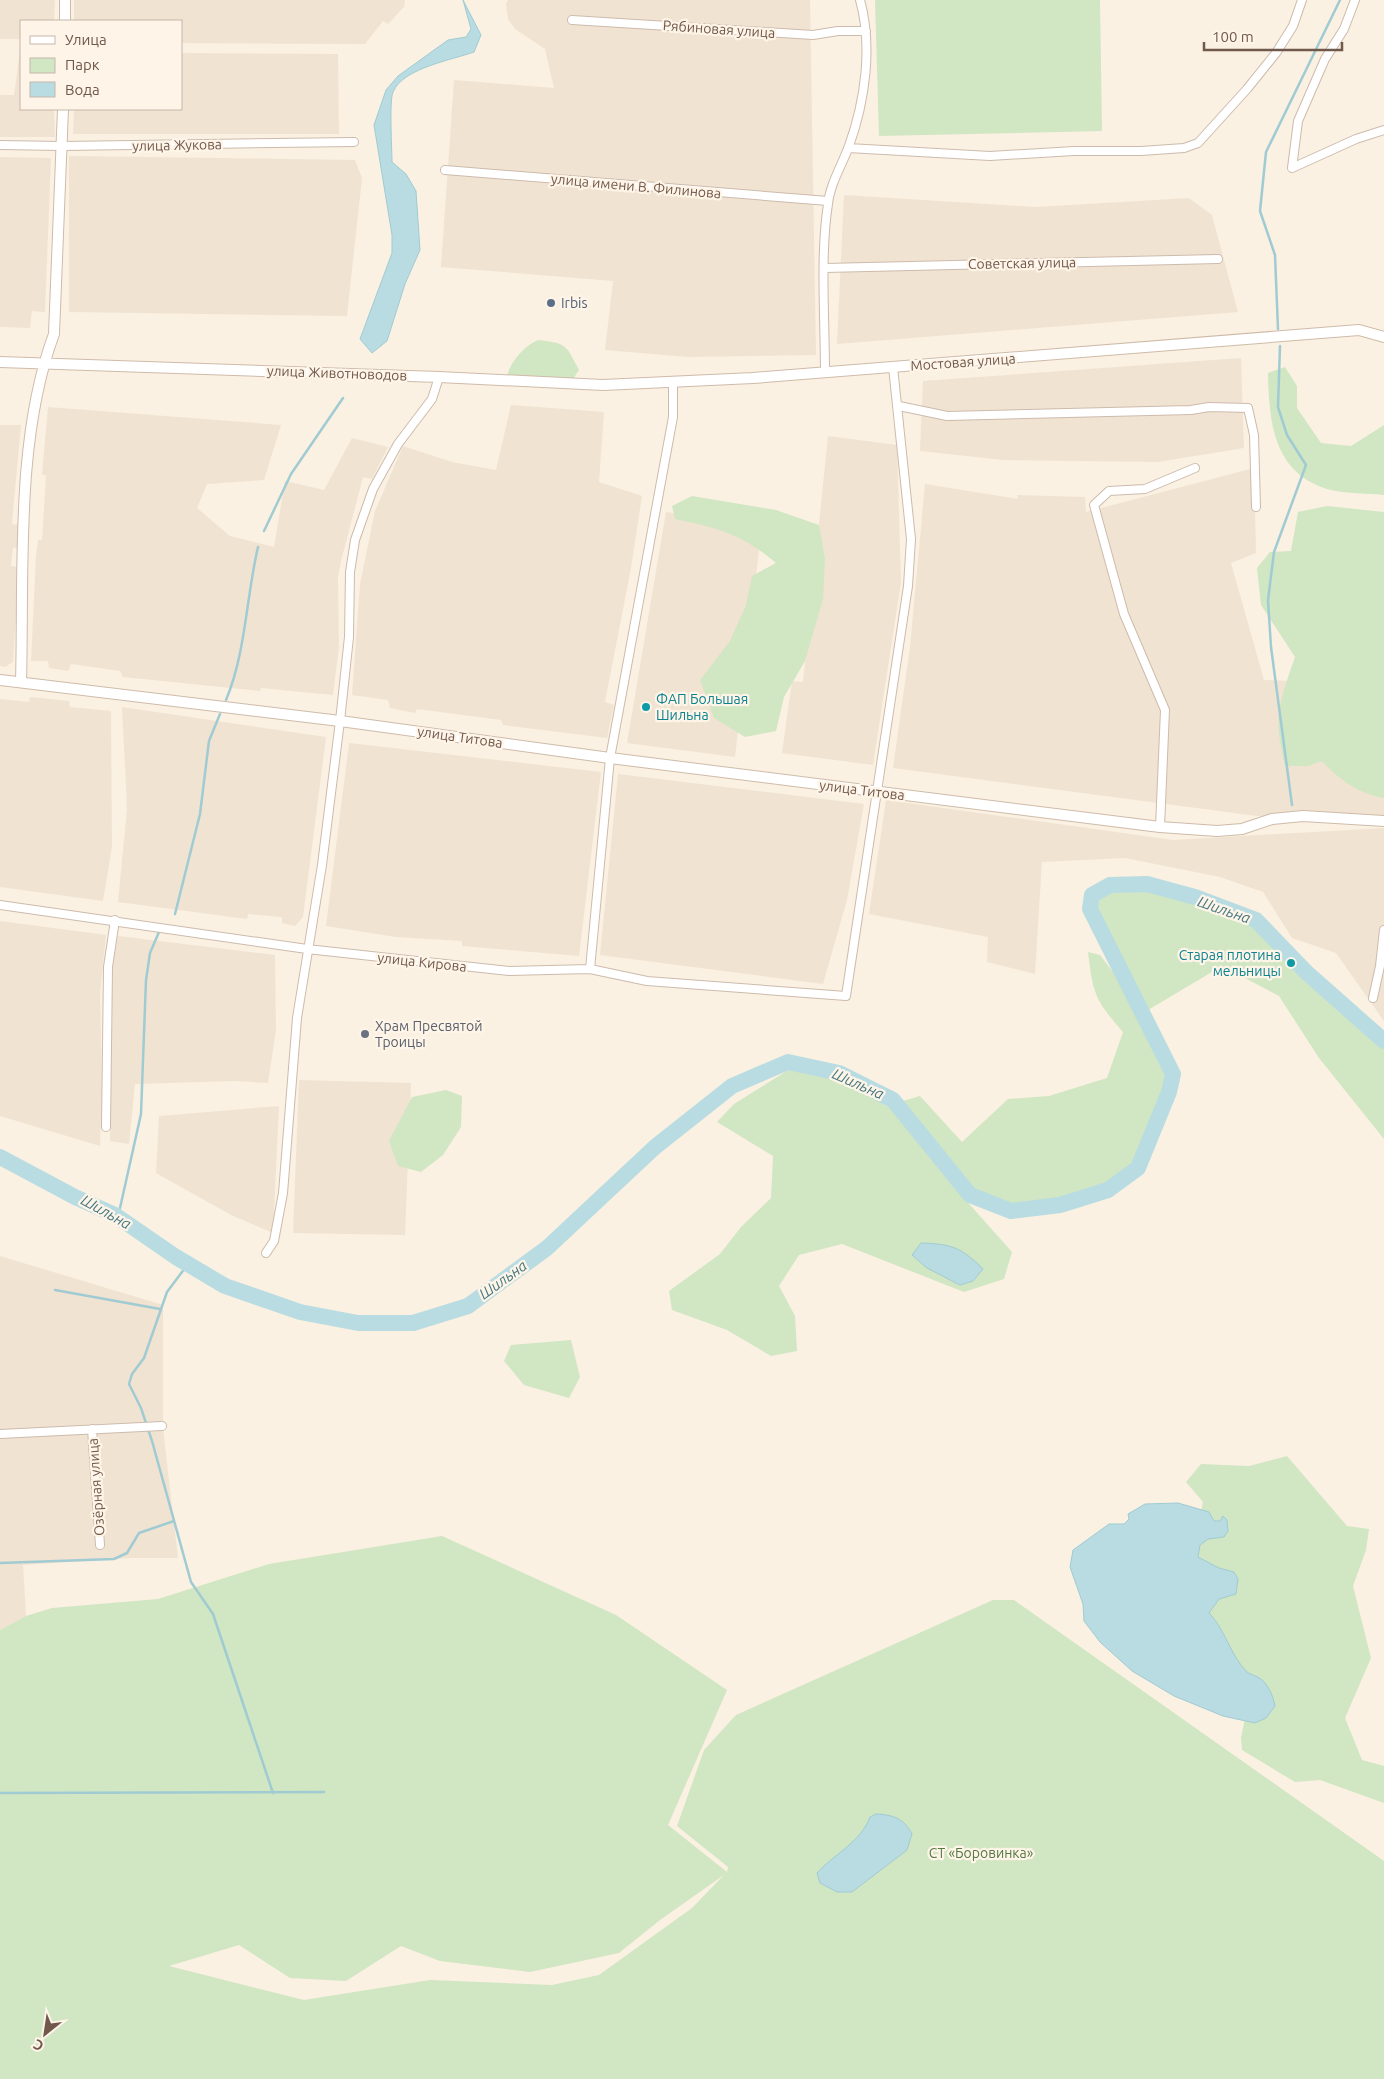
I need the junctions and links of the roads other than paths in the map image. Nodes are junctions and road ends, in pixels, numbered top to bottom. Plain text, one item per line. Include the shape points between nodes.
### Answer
1 (65, 0) edge
2 (860, 0) edge
3 (1302, 0) edge
4 (1355, 0) edge
5 (65, 20) edge
6 (572, 20) dead end
7 (866, 31) junction
8 (63, 110) edge
9 (1384, 130) edge
10 (354, 142) dead end
11 (0, 145) edge
12 (62, 146) junction
13 (848, 148) junction
14 (445, 170) dead end
15 (828, 201) junction
16 (1218, 259) dead end
17 (825, 268) junction
18 (1384, 337) edge
19 (0, 362) edge
20 (43, 364) junction
21 (893, 367) junction
22 (825, 372) junction
23 (439, 377) junction
24 (673, 382) junction
25 (899, 406) junction
26 (1195, 468) dead end
27 (1256, 507) dead end
28 (0, 680) edge
29 (21, 682) junction
30 (340, 721) junction
31 (610, 758) junction
32 (877, 792) junction
33 (1384, 821) edge
34 (1160, 827) junction
35 (0, 905) edge
36 (115, 920) junction
37 (1384, 930) edge
38 (307, 949) junction
39 (1382, 967) edge
40 (590, 969) junction
41 (1373, 998) dead end
42 (106, 1127) dead end
43 (266, 1254) dead end
44 (162, 1426) dead end
45 (92, 1429) junction
46 (0, 1434) edge
47 (100, 1545) dead end

1 - 5 street
2 - 7 street
3 - 13 street via 1294,26 1276,53 1198,143 1184,148 990,156
4 - 9 street via 1298,121 1292,168
6 - 7 street, Рябиновая улица via 813,35
7 - 13 street via 862,92 856,127
8 - 12 street
10 - 12 street, улица Жукова
11 - 12 street, улица Жукова
12 - 20 street via 54,334
13 - 15 street
14 - 15 street, улица имени В. Филинова
15 - 17 street
16 - 17 street, Советская улица
17 - 22 street
18 - 21 street, Мостовая улица via 1359,330
19 - 20 street, улица Животноводов
20 - 23 street, улица Животноводов
20 - 29 street via 26,462
21 - 22 street, Мостовая улица
21 - 25 street
22 - 24 street, Мостовая улица
23 - 24 street, улица Животноводов via 603,385
23 - 30 street via 432,399 398,444 373,489 355,540
24 - 31 street via 673,417
25 - 27 street via 947,416 1248,408 1254,435
25 - 32 street via 911,539 908,586
26 - 34 street via 1145,489 1109,491 1094,505 1124,614 1165,710
28 - 29 street, улица Титова
29 - 30 street, улица Титова
30 - 31 street, улица Титова
30 - 38 street via 322,865
31 - 32 street, улица Титова
31 - 40 street
32 - 34 street, улица Титова
32 - 40 street, улица Кирова via 846,996 647,981
33 - 34 street, улица Титова via 1303,816 1217,831
35 - 36 street, улица Кирова
36 - 38 street, улица Кирова
36 - 42 street via 108,967
37 - 39 street
38 - 40 street, улица Кирова via 509,971
38 - 43 street via 295,1037 283,1193 274,1241
39 - 41 street
44 - 45 street
45 - 46 street
45 - 47 street, Озёрная улица

